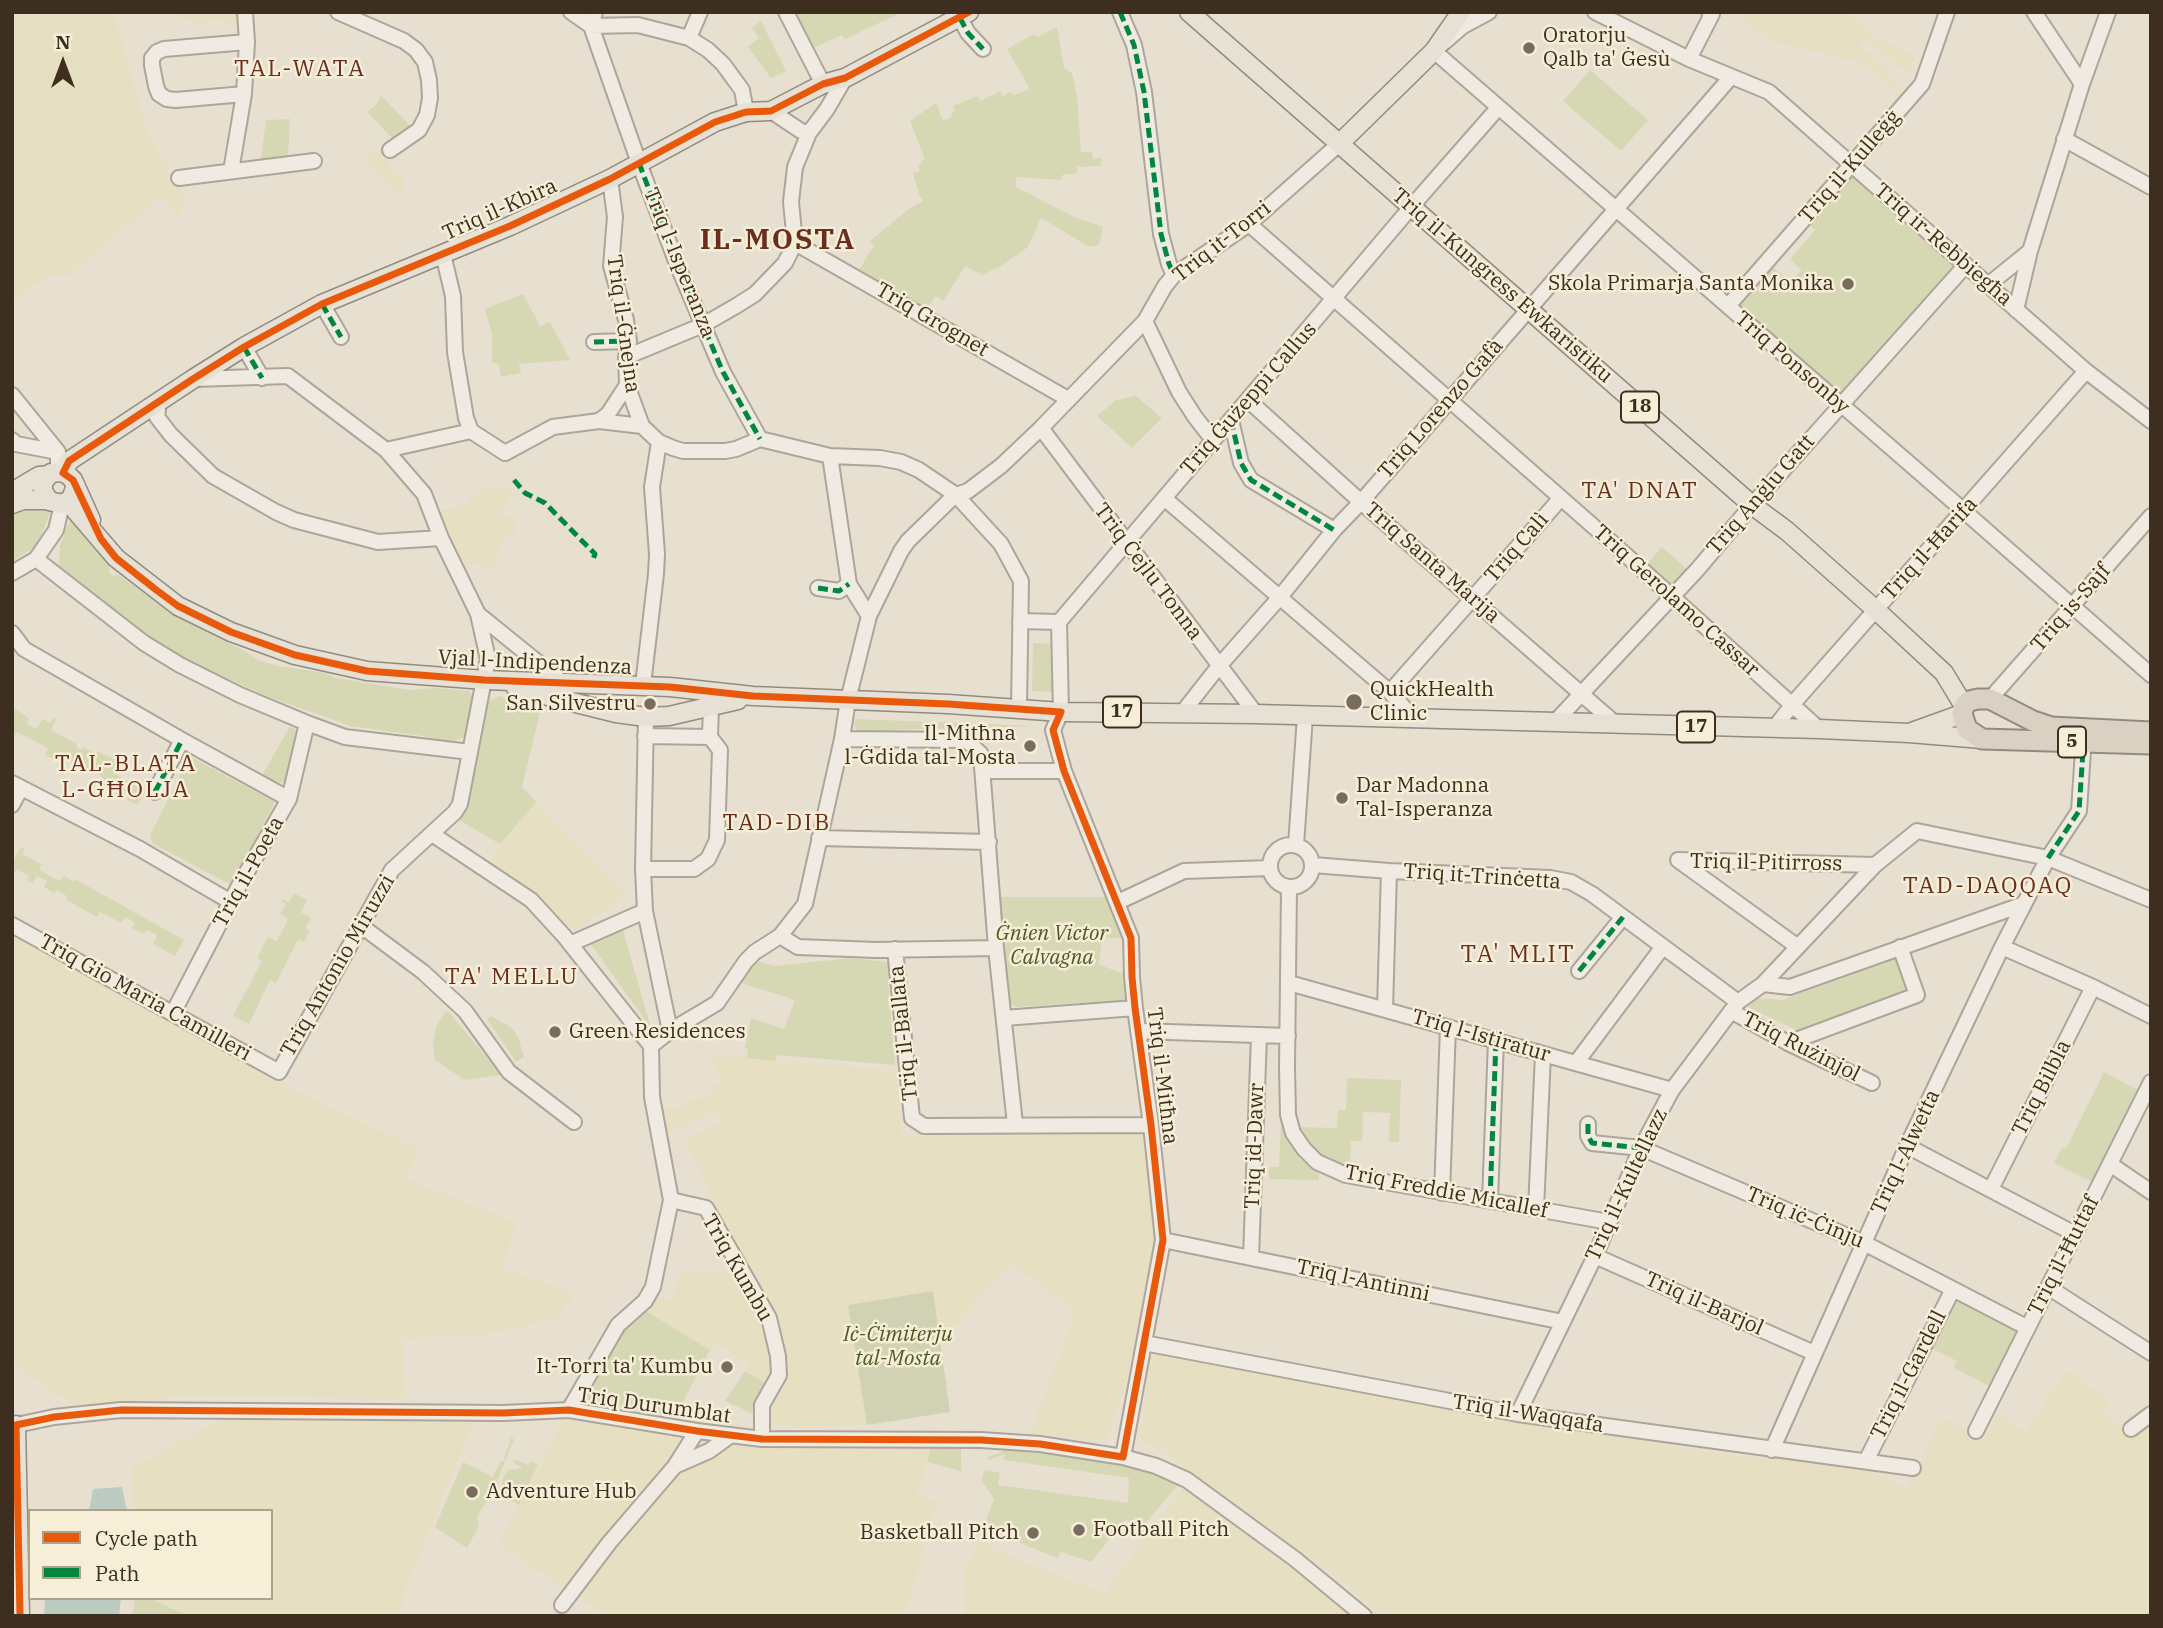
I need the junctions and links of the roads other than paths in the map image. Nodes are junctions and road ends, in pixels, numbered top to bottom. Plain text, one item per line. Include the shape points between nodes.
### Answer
1 (245, 12) edge
2 (338, 12) edge
3 (571, 12) edge
4 (700, 12) edge
5 (786, 12) edge
6 (1120, 12) edge
7 (1189, 12) edge
8 (1461, 12) edge
9 (1489, 12) edge
10 (1595, 12) edge
11 (1709, 12) edge
12 (1947, 12) edge
13 (2034, 12) edge
14 (2108, 12) edge
15 (965, 15) edge
16 (593, 19) edge
17 (689, 38) junction
18 (247, 42) junction
19 (983, 49) dead end
20 (1434, 51) junction
21 (1689, 59) junction
22 (845, 78) junction
23 (1731, 78) junction
24 (823, 84) junction
25 (2082, 84) junction
26 (244, 94) junction
27 (1499, 108) junction
28 (771, 111) junction
29 (746, 112) junction
30 (809, 133) junction
31 (2064, 139) junction
32 (1339, 145) junction
33 (390, 150) dead end
34 (314, 161) dead end
35 (639, 163) junction
36 (1852, 166) junction
37 (230, 171) junction
38 (179, 178) dead end
39 (610, 179) junction
40 (2151, 187) edge
41 (1412, 206) junction
42 (1616, 210) junction
43 (1249, 224) junction
44 (795, 243) junction
45 (2029, 251) junction
46 (443, 254) junction
47 (1965, 266) junction
48 (1174, 275) junction
49 (1988, 285) junction
50 (1334, 300) junction
51 (323, 304) junction
52 (1728, 306) junction
53 (1528, 310) junction
54 (2016, 310) junction
55 (1145, 321) junction
56 (703, 326) junction
57 (341, 337) dead end
58 (629, 341) junction
59 (594, 342) dead end
60 (244, 347) junction
61 (626, 357) junction
62 (2086, 372) junction
63 (262, 378) junction
64 (193, 379) junction
65 (627, 385) junction
66 (12, 395) edge
67 (1068, 399) junction
68 (1449, 399) junction
69 (1248, 400) junction
70 (159, 401) junction
71 (1840, 405) junction
72 (1231, 420) junction
73 (599, 421) junction
74 (2151, 421) edge
75 (642, 426) junction
76 (1041, 428) junction
77 (471, 431) junction
78 (760, 439) junction
79 (12, 440) edge
80 (1213, 440) junction
81 (659, 442) junction
82 (386, 450) junction
83 (58, 452) junction
84 (830, 456) junction
85 (56, 473) junction
86 (12, 492) edge
87 (954, 497) junction
88 (1164, 498) junction
89 (1561, 498) junction
90 (61, 499) junction
91 (1360, 502) junction
92 (12, 504) edge
93 (1752, 505) junction
94 (1964, 511) junction
95 (2151, 516) edge
96 (1334, 530) junction
97 (441, 538) junction
98 (1126, 542) junction
99 (36, 559) junction
100 (12, 573) edge
101 (849, 584) junction
102 (818, 588) dead end
103 (1280, 597) junction
104 (1473, 598) junction
105 (1672, 598) junction
106 (2072, 607) junction
107 (1876, 610) junction
108 (478, 614) junction
109 (869, 616) junction
110 (1020, 621) junction
111 (1059, 622) junction
112 (12, 633) edge
113 (18, 653) edge
114 (1219, 666) junction
115 (2151, 675) edge
116 (485, 680) junction
117 (562, 682) junction
118 (619, 685) junction
119 (643, 685) junction
120 (670, 687) junction
121 (1390, 692) junction
122 (1582, 693) junction
123 (753, 696) junction
124 (1990, 699) junction
125 (848, 700) junction
126 (711, 705) junction
127 (1792, 705) junction
128 (1019, 709) junction
129 (1963, 710) junction
130 (1061, 712) junction
131 (616, 713) junction
132 (1182, 713) junction
133 (1256, 714) junction
134 (669, 716) junction
135 (1305, 716) junction
136 (646, 717) junction
137 (1414, 719) junction
138 (1555, 722) junction
139 (307, 723) junction
140 (1617, 725) junction
141 (1774, 728) junction
142 (1819, 729) junction
143 (2151, 732) edge
144 (1909, 733) junction
145 (645, 736) junction
146 (710, 737) junction
147 (842, 739) junction
148 (1982, 739) junction
149 (182, 740) junction
150 (2151, 744) edge
151 (2083, 751) dead end
152 (470, 752) junction
153 (983, 771) junction
154 (1064, 771) junction
155 (17, 786) edge
156 (155, 792) dead end
157 (289, 799) junction
158 (12, 805) edge
159 (432, 834) junction
160 (819, 838) junction
161 (989, 842) junction
162 (1296, 845) junction
163 (2048, 858) junction
164 (1313, 865) junction
165 (1874, 865) junction
166 (1270, 868) junction
167 (643, 869) junction
168 (1389, 871) junction
169 (1289, 887) junction
170 (2151, 900) edge
171 (231, 902) junction
172 (1118, 902) junction
173 (2024, 904) junction
174 (645, 911) junction
175 (1623, 917) junction
176 (12, 925) edge
177 (360, 925) junction
178 (780, 936) junction
179 (570, 944) junction
180 (1798, 947) junction
181 (1900, 947) junction
182 (2002, 947) junction
183 (996, 948) junction
184 (1662, 948) junction
185 (895, 949) junction
186 (1579, 971) dead end
187 (1289, 983) junction
188 (1763, 984) junction
189 (2093, 987) junction
190 (1734, 1007) junction
191 (1135, 1008) junction
192 (1385, 1010) junction
193 (173, 1013) junction
194 (2151, 1016) edge
195 (1004, 1017) junction
196 (1448, 1027) junction
197 (670, 1031) junction
198 (1138, 1031) junction
199 (1259, 1035) junction
200 (1288, 1035) junction
201 (1496, 1040) junction
202 (1788, 1043) junction
203 (651, 1046) junction
204 (1543, 1054) junction
205 (1576, 1063) junction
206 (278, 1072) joint
207 (2151, 1082) edge
208 (1872, 1083) dead end
209 (1672, 1090) junction
210 (574, 1122) dead end
211 (1015, 1124) junction
212 (1588, 1124) dead end
213 (1151, 1125) junction
214 (1906, 1146) junction
215 (1641, 1148) junction
216 (2110, 1164) junction
217 (1990, 1189) junction
218 (2151, 1192) edge
219 (1442, 1193) junction
220 (671, 1200) junction
221 (1490, 1201) junction
222 (1536, 1209) junction
223 (1609, 1222) junction
224 (2075, 1234) junction
225 (1163, 1240) junction
226 (1864, 1243) junction
227 (1595, 1256) junction
228 (1251, 1258) junction
229 (2048, 1287) junction
230 (1953, 1289) junction
231 (1563, 1322) junction
232 (2028, 1328) junction
233 (1144, 1343) junction
234 (1814, 1353) junction
235 (2151, 1353) edge
236 (569, 1410) junction
237 (2151, 1414) edge
238 (1518, 1415) junction
239 (14, 1425) edge
240 (2131, 1429) dead end
241 (697, 1431) junction
242 (1976, 1431) dead end
243 (730, 1435) junction
244 (762, 1439) junction
245 (1772, 1450) junction
246 (1123, 1457) junction
247 (1866, 1461) junction
248 (675, 1466) junction
249 (1913, 1468) dead end
250 (562, 1605) dead end
251 (20, 1616) edge
252 (1364, 1616) edge

1 - 18 street
2 - 33 street via 404,41 425,62 430,98 427,115 419,130
3 - 16 street
4 - 17 street
5 - 24 street
6 - 48 street via 1134,45 1144,92 1161,234
7 - 32 main road, Triq il-Kungress Ewkaristiku / 18
8 - 20 main road, Triq it-Torri
9 - 20 street, Triq it-Torri via 1463,26
10 - 21 street, Triq ir-Rebbiegħa
11 - 21 street via 1712,14
12 - 36 street, Triq il-Kulleġġ via 1922,84
13 - 25 street
14 - 25 street
15 - 19 street via 968,33
15 - 22 main road, Triq il-Kbira
16 - 17 street
16 - 35 street, Triq l-Isperanza
17 - 29 street via 723,64 742,90
18 - 26 street
18 - 26 street via 164,49 152,58 156,86 167,99
20 - 27 street, Triq Ponsonby
20 - 32 main road, Triq it-Torri
21 - 23 street, Triq ir-Rebbiegħa
22 - 24 main road, Triq il-Kbira
22 - 30 street
23 - 36 street, Triq ir-Rebbiegħa via 1769,92
23 - 42 street, Triq Lorenzo Gafà
24 - 28 main road, Triq il-Kbira
25 - 31 street
26 - 37 street
27 - 41 street, Triq Ġużeppi Callus
27 - 42 street, Triq Ponsonby
28 - 29 main road, Triq il-Kbira
28 - 30 street
29 - 35 main road, Triq il-Kbira via 715,122
30 - 44 street via 795,167 791,202
31 - 40 street
31 - 45 street
32 - 41 main road, Triq il-Kungress Ewkaristiku / 18
32 - 43 street, Triq it-Torri
34 - 37 street
35 - 39 main road, Triq il-Kbira
35 - 56 street, Triq l-Isperanza
36 - 47 street, Triq ir-Rebbiegħa
36 - 52 street, Triq il-Kulleġġ
37 - 38 street
39 - 46 main road, Triq il-Kbira
39 - 58 street, Triq il-Ġnejna via 615,216 611,265
41 - 50 street, Triq Ġużeppi Callus
41 - 53 main road, Triq il-Kungress Ewkaristiku / 18
42 - 52 street, Triq Ponsonby
42 - 53 street, Triq Lorenzo Gafà
43 - 48 street, Triq it-Torri
43 - 50 street, Triq Gerolamo Cassar
44 - 56 street via 785,263 755,294
44 - 67 street, Triq Grognet
45 - 49 street
45 - 54 street
46 - 51 main road, Triq il-Kbira
46 - 77 street
47 - 49 street, Triq ir-Rebbiegħa
47 - 71 street, Triq Anġlu Gatt
48 - 55 street, Triq it-Torri
49 - 54 street, Triq ir-Rebbiegħa
50 - 68 street, Triq Gerolamo Cassar
50 - 69 street, Triq Ġużeppi Callus
51 - 57 street
51 - 60 main road, Triq il-Kbira
52 - 71 street, Triq Ponsonby
53 - 68 street, Triq Lorenzo Gafà
53 - 93 main road, Triq il-Kungress Ewkaristiku / 18
54 - 62 street, Triq ir-Rebbiegħa
55 - 67 street, Triq it-Torri
55 - 80 street via 1179,392
56 - 61 street
56 - 78 street, Triq l-Isperanza
58 - 59 street
58 - 61 street, Triq il-Ġnejna
60 - 63 street
60 - 64 main road, Triq il-Kbira
61 - 65 street, Triq il-Ġnejna
62 - 74 street, Triq ir-Rebbiegħa
62 - 94 street, Triq il-Ħarifa
63 - 64 street
63 - 82 street via 288,376
64 - 70 main road, Triq il-Kbira
65 - 73 street
65 - 75 street, Triq il-Ġnejna
66 - 83 street
67 - 76 street, Triq it-Torri
68 - 89 street, Triq Gerolamo Cassar
68 - 91 street, Triq Lorenzo Gafà
69 - 72 street, Triq Ġużeppi Callus
69 - 91 street, Triq Santa Marija
70 - 85 main road, Triq il-Kbira
70 - 97 street via 158,418 213,476 276,512 378,542
71 - 93 street, Triq Anġlu Gatt
71 - 94 street, Triq Ponsonby
72 - 80 street, Triq Ġużeppi Callus
72 - 96 street via 1241,464 1251,480
73 - 75 street
73 - 77 street via 553,427 505,453
75 - 81 street
76 - 87 street, Triq it-Torri via 1001,466
76 - 98 street, Triq Ċejlu Tonna
77 - 82 street
78 - 81 street via 725,451 683,451
78 - 84 street
79 - 83 street
80 - 88 street, Triq Ġużeppi Callus
81 - 119 street via 652,487 656,573
82 - 97 street via 424,494
83 - 85 street
84 - 87 street via 901,461
84 - 101 street
85 - 86 main road, Triq il-Kbira via 39,476
85 - 90 main road, Vjal l-Indipendenza via 70,476
85 - 90 main road via 43,487
87 - 109 street, Triq it-Torri via 908,541
87 - 110 street via 1001,544 1021,581
88 - 98 street, Triq Ġużeppi Callus
88 - 103 street
89 - 104 street, Triq Calì
89 - 105 street, Triq Gerolamo Cassar
90 - 92 main road
90 - 99 street via 56,530
90 - 116 main road, Vjal l-Indipendenza / 17 via 116,558 178,606 231,632 295,655 367,671
91 - 96 street, Triq Lorenzo Gafà
91 - 104 street, Triq Santa Marija
93 - 105 street, Triq Anġlu Gatt
93 - 107 main road, Triq il-Kungress Ewkaristiku / 18
94 - 106 street, Triq Ponsonby
94 - 107 street, Triq il-Ħarifa
95 - 106 street, Triq is-Sajf
96 - 103 street, Triq Lorenzo Gafà
97 - 108 street
98 - 111 street, Triq Ġużeppi Callus
98 - 114 street, Triq Ċejlu Tonna
99 - 100 street
99 - 139 street via 144,643 240,695
101 - 102 street via 839,591
101 - 109 street
103 - 114 street, Triq Lorenzo Gafà
103 - 121 street
104 - 121 street, Triq Calì
104 - 122 street, Triq Santa Marija
105 - 122 street, Triq Anġlu Gatt
105 - 127 street, Triq Gerolamo Cassar
106 - 115 street, Triq Ponsonby
106 - 124 street, Triq is-Sajf
107 - 127 street, Triq il-Ħarifa
107 - 129 main road, Triq il-Kungress Ewkaristiku / 18 via 1944,673
108 - 116 street, Triq Antonio Miruzzi via 488,659
108 - 117 street
109 - 125 street, Triq it-Torri
110 - 111 street
110 - 128 street
111 - 130 street
112 - 113 street
113 - 149 street
114 - 132 street, Triq Lorenzo Gafà
114 - 133 street, Triq Ċejlu Tonna
116 - 117 main road, Vjal l-Indipendenza / 17
116 - 131 main road, Vjal l-Indipendenza / 17
116 - 152 street, Triq Antonio Miruzzi
117 - 118 main road, Vjal l-Indipendenza / 17
118 - 119 main road, Vjal l-Indipendenza / 17
118 - 131 main road via 611,701
119 - 120 main road, Vjal l-Indipendenza / 17
120 - 123 main road, Vjal l-Indipendenza / 17
120 - 134 main road
121 - 137 street
122 - 138 street, Triq Anġlu Gatt
122 - 140 street, Triq Santa Marija
123 - 125 main road, Vjal l-Indipendenza / 17
123 - 126 main road, Vjal l-Indipendenza / 17
124 - 129 highway via 1969,701
124 - 143 highway, 5 via 2051,727
125 - 128 main road, Vjal l-Indipendenza / 17
125 - 147 street, Triq it-Torri
126 - 134 main road, Vjal l-Indipendenza / 17
126 - 146 street
127 - 141 street, Triq il-Ħarifa
127 - 142 street, Triq Gerolamo Cassar
128 - 130 main road, Vjal l-Indipendenza / 17
129 - 144 main road, Vjal l-Indipendenza / 17
129 - 148 highway via 1967,729
130 - 132 main road, Vjal l-Indipendenza / 17
130 - 154 street, Triq il-Mitħna via 1053,730
131 - 136 main road, Vjal l-Indipendenza / 17
132 - 133 main road, Vjal l-Indipendenza / 17
133 - 135 main road, Vjal l-Indipendenza / 17
134 - 136 main road, Vjal l-Indipendenza / 17
135 - 137 main road, Vjal l-Indipendenza / 17
135 - 162 street
136 - 145 street
137 - 138 main road, Vjal l-Indipendenza / 17
138 - 140 main road, Vjal l-Indipendenza / 17
139 - 152 street via 345,737
139 - 157 street, Triq il-Poeta
140 - 141 main road, Vjal l-Indipendenza / 17
141 - 142 main road, Vjal l-Indipendenza / 17
142 - 144 main road, Vjal l-Indipendenza / 17
144 - 148 main road, Vjal l-Indipendenza / 17
145 - 146 street
145 - 167 street
146 - 167 street via 720,750 717,840 708,859 694,869
147 - 153 street via 966,740 981,754
147 - 160 street, Triq it-Torri
148 - 150 highway, 5
149 - 156 street
149 - 157 street
151 - 163 street, Triq l-Alwetta via 2079,811
152 - 159 street, Triq Antonio Miruzzi via 460,804
153 - 154 street
153 - 161 street
154 - 172 street, Triq il-Mitħna
155 - 158 street
155 - 171 street
157 - 171 street, Triq il-Poeta
159 - 177 street, Triq Antonio Miruzzi via 392,870
159 - 179 street via 531,900
160 - 161 street
160 - 178 street, Triq it-Torri via 805,904
161 - 183 street
162 - 164 street via 1308,852
162 - 166 street via 1277,850
163 - 165 street, Triq il-Kultellazz via 1917,831
163 - 170 street
163 - 173 street, Triq l-Alwetta
164 - 168 street, Triq it-Trinċetta
164 - 169 street via 1303,884
165 - 180 street, Triq il-Kultellazz
165 - 180 street, Triq il-Pitirross via 1678,860
166 - 169 street via 1276,881
166 - 172 street via 1184,872
167 - 174 street
168 - 175 street, Triq it-Trinċetta via 1571,882
168 - 192 street
169 - 187 street, Triq Freddie Micallef
171 - 193 street, Triq il-Poeta
172 - 191 street, Triq il-Mitħna via 1131,938
173 - 181 street
173 - 182 street, Triq l-Alwetta
174 - 179 street
174 - 197 street
175 - 184 street, Triq it-Trinċetta
175 - 186 street
176 - 193 street, Triq Gio Maria Camilleri
177 - 206 street, Triq Antonio Miruzzi
177 - 210 street via 423,972 465,1011 509,1072
178 - 185 street via 798,947
178 - 197 street, Triq it-Torri via 746,961 718,1003
179 - 203 street
180 - 188 street, Triq il-Kultellazz
181 - 188 street via 1790,987
181 - 202 street via 1917,995
182 - 189 street
182 - 214 street, Triq l-Alwetta
183 - 185 street
183 - 195 street
184 - 190 street, Triq it-Trinċetta
184 - 205 street
185 - 211 street, Triq il-Ballata via 912,1118 924,1126
187 - 192 street, Triq l-Istiratur
187 - 200 street, Triq Freddie Micallef
188 - 190 street, Triq il-Kultellazz
189 - 194 street
189 - 217 street, Triq Bilbla
190 - 202 street, Triq Rużinjol
190 - 209 street, Triq il-Kultellazz
191 - 195 street
191 - 198 street, Triq il-Mitħna
192 - 196 street, Triq l-Istiratur
193 - 206 street, Triq Gio Maria Camilleri
195 - 211 street
196 - 201 street, Triq l-Istiratur
196 - 219 street
197 - 203 street, Triq it-Torri
198 - 199 street
198 - 213 street, Triq il-Mitħna
199 - 200 street
199 - 228 street, Triq id-Dawr
200 - 219 street, Triq Freddie Micallef via 1288,1115 1304,1149 1317,1162 1346,1175
201 - 204 street, Triq l-Istiratur
201 - 221 street
202 - 208 street, Triq Rużinjol
203 - 220 street via 652,1097
204 - 205 street, Triq l-Istiratur
204 - 222 street
205 - 209 street, Triq l-Istiratur
207 - 216 street, Triq il-Ħuttaf
209 - 215 street, Triq il-Kultellazz
211 - 213 street
212 - 215 street, Triq iċ-Ċinju via 1592,1143
213 - 225 street, Triq il-Mitħna
214 - 217 street
214 - 226 street, Triq l-Alwetta
215 - 223 street, Triq il-Kultellazz
215 - 226 street, Triq iċ-Ċinju
216 - 218 street
216 - 224 street, Triq il-Ħuttaf
217 - 224 street
219 - 221 street, Triq Freddie Micallef
220 - 236 street via 651,1292 618,1325
220 - 244 street, Triq Kumbu via 706,1208 769,1318 779,1375 762,1405
221 - 222 street, Triq Freddie Micallef
222 - 223 street, Triq Freddie Micallef
223 - 227 street, Triq il-Kultellazz
224 - 229 street, Triq il-Ħuttaf
225 - 228 street, Triq l-Antinni
225 - 233 street, Triq il-Mitħna
226 - 230 street, Triq iċ-Ċinju
226 - 234 street, Triq l-Alwetta
227 - 231 street, Triq il-Kultellazz
227 - 234 street, Triq il-Barjol
228 - 231 street, Triq l-Antinni
229 - 232 street, Triq il-Ħuttaf
229 - 235 street
230 - 232 street, Triq iċ-Ċinju
230 - 247 street, Triq il-Gardell
231 - 238 street, Triq il-Kultellazz
232 - 242 street, Triq il-Ħuttaf
233 - 238 street, Triq il-Waqqafa
233 - 246 street, Triq il-Mitħna
234 - 245 street, Triq l-Alwetta
236 - 239 street, Triq Durumblat via 121,1410
236 - 241 street, Triq Durumblat
237 - 240 street
238 - 245 street, Triq il-Waqqafa
239 - 251 main road
241 - 243 street, Triq Durumblat
241 - 248 street
243 - 244 street, Triq Durumblat
243 - 248 street via 709,1451
244 - 246 street, Triq Durumblat via 981,1440
245 - 247 street, Triq il-Waqqafa
246 - 252 street, Triq Durumblat via 1186,1480
247 - 249 street, Triq il-Waqqafa
248 - 250 street

